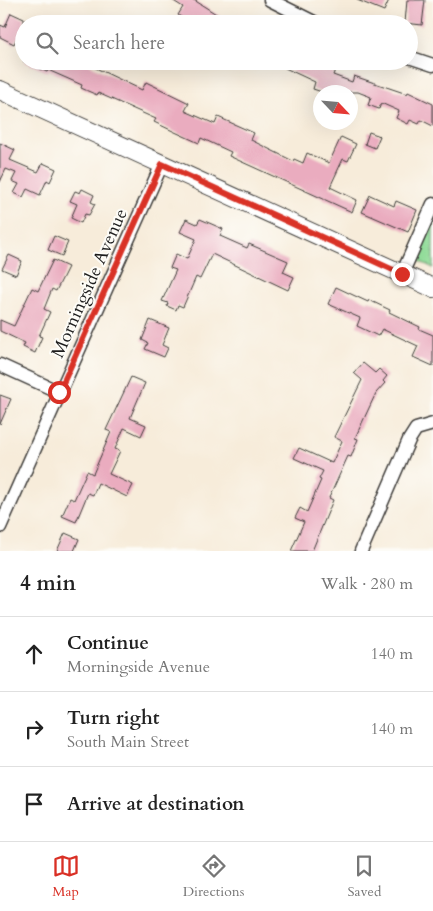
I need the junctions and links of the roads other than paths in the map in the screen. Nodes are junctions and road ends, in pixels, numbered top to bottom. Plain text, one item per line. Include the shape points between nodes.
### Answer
1 (270, 0) edge
2 (300, 15) edge
3 (418, 60) edge
4 (433, 65) edge
5 (0, 90) edge
6 (162, 164) junction
7 (433, 204) edge
8 (402, 274) junction
9 (433, 288) edge
10 (0, 365) edge
11 (59, 392) junction
12 (433, 424) edge
13 (0, 527) edge
14 (361, 551) edge

1 - 2 street
3 - 4 street
5 - 6 main road
6 - 8 main road
6 - 11 street, Morningside Avenue
7 - 8 street
8 - 9 main road
10 - 11 street
11 - 13 street, Morningside Avenue
12 - 14 street via 416,429 409,440

